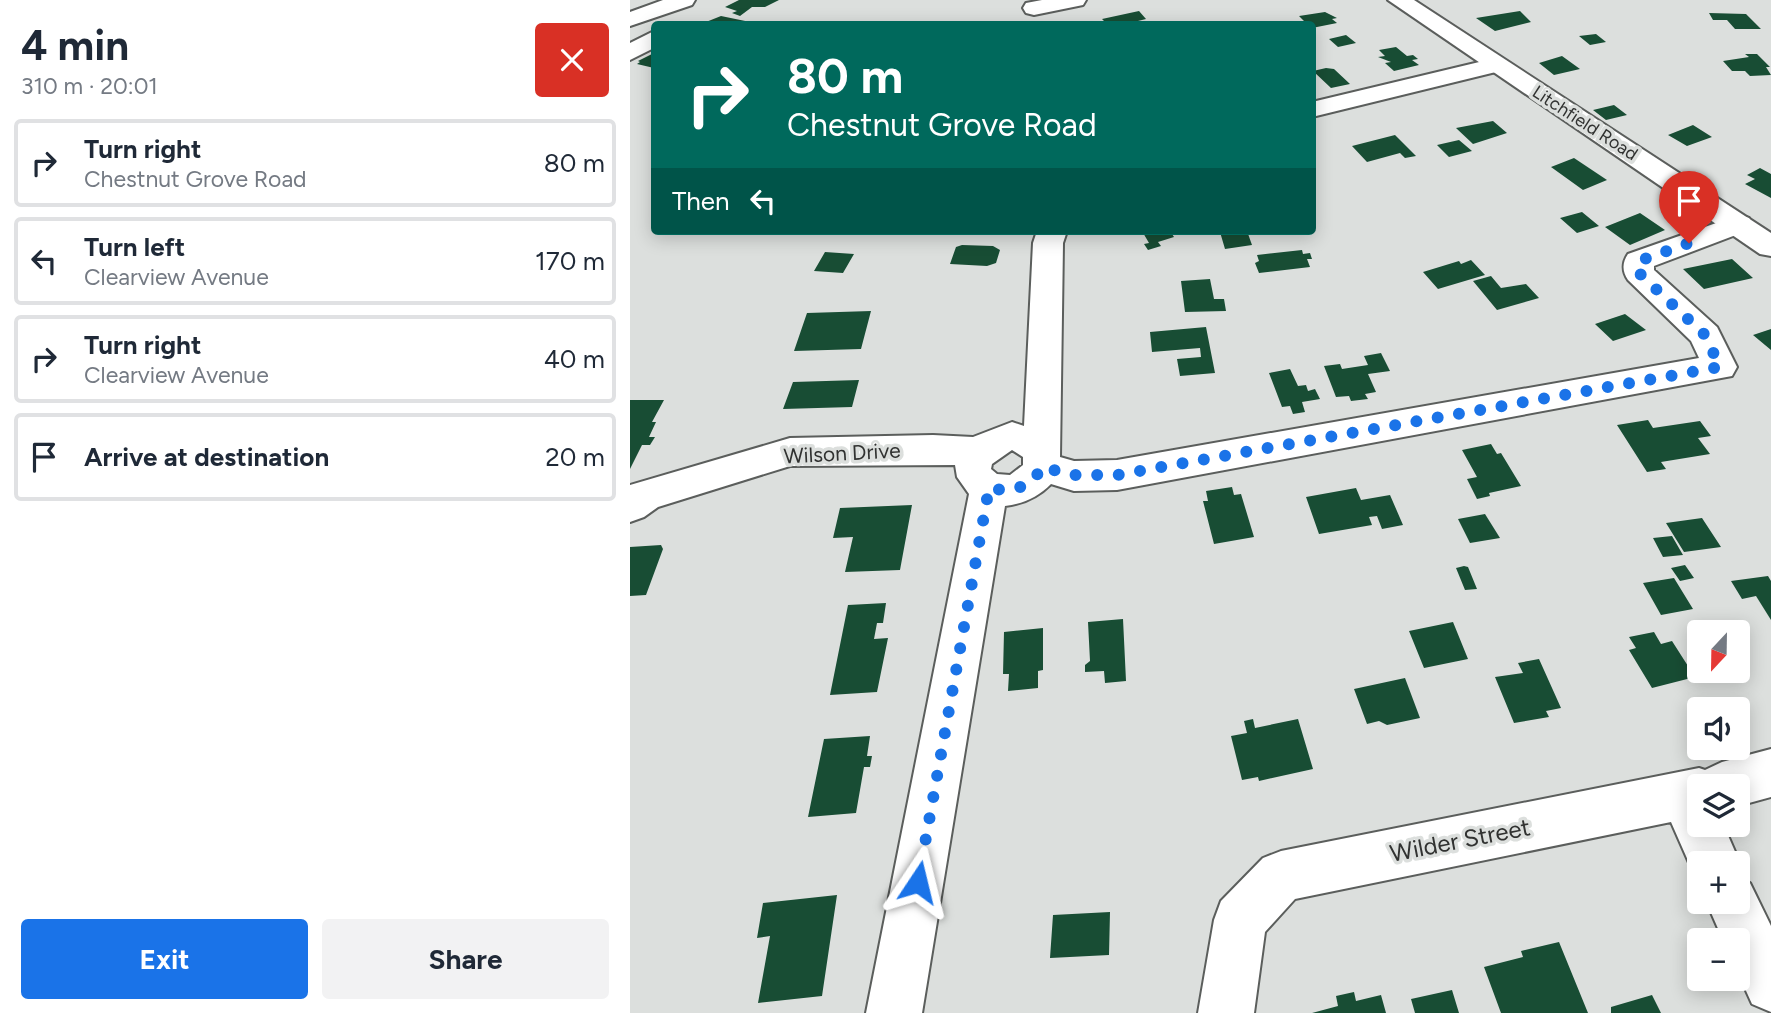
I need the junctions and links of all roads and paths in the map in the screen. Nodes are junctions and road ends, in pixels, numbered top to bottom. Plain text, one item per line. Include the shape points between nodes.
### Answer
1 (1075, 0) edge
2 (1399, 0) edge
3 (694, 3) edge
4 (1034, 8) dead end
5 (630, 19) edge
6 (679, 21) edge
7 (651, 40) edge
8 (630, 53) edge
9 (1496, 65) junction
10 (1316, 109) edge
11 (1739, 224) junction
12 (1051, 235) edge
13 (1771, 247) edge
14 (1042, 459) junction
15 (984, 470) junction
16 (630, 506) edge
17 (1771, 773) edge
18 (1750, 778) edge
19 (1687, 794) edge
20 (1738, 914) edge
21 (1771, 985) edge
22 (894, 1013) edge
23 (1226, 1013) edge

1 - 4 street
2 - 9 street, Litchfield Road
3 - 5 street
3 - 6 street
7 - 8 street
9 - 10 street
9 - 11 street, Litchfield Road
11 - 13 street, Litchfield Road
11 - 14 street via 1639,261 1639,273 1705,335 1720,367 1117,475 1074,475
12 - 14 street
14 - 15 street via 1038,475 1010,490
14 - 15 street via 1024,438 1012,436 988,444
15 - 16 street, Wilson Drive via 933,449 790,452 646,495
15 - 22 street
17 - 18 street, Wilder Street
19 - 23 street, Wilder Street via 1281,876 1240,920
20 - 21 street

